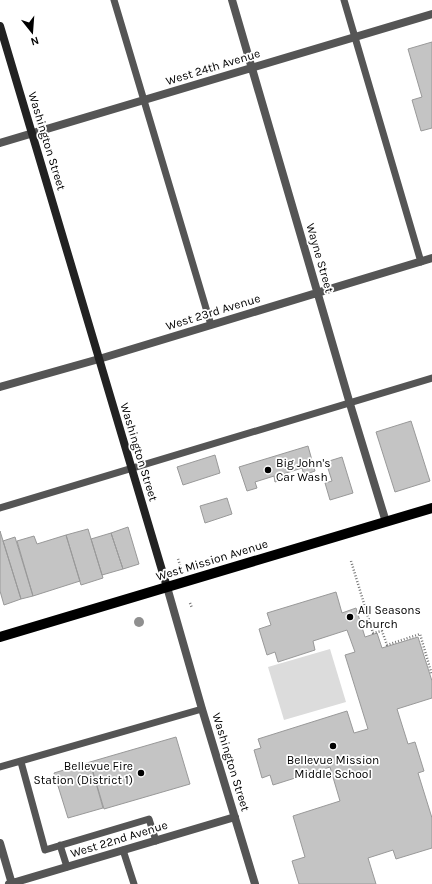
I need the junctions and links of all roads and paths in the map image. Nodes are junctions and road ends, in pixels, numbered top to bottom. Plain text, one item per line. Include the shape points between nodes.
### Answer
1 (114, 0) edge
2 (232, 0) edge
3 (344, 0) edge
4 (432, 14) edge
5 (0, 26) edge
6 (355, 37) junction
7 (252, 67) junction
8 (144, 100) junction
9 (32, 133) junction
10 (0, 143) edge
11 (432, 258) edge
12 (421, 262) junction
13 (318, 293) junction
14 (211, 325) junction
15 (99, 359) junction
16 (432, 378) edge
17 (0, 387) edge
18 (350, 404) junction
19 (132, 470) junction
20 (0, 508) edge
21 (432, 508) edge
22 (386, 522) junction
23 (178, 559) dead end
24 (351, 561) dead end
25 (180, 565) dead end
26 (167, 587) junction
27 (190, 603) dead end
28 (192, 608) dead end
29 (0, 637) edge
30 (432, 675) edge
31 (202, 709) junction
32 (20, 762) junction
33 (0, 767) edge
34 (235, 817) junction
35 (156, 841) junction
36 (0, 843) edge
37 (60, 845) junction
38 (124, 850) junction
39 (67, 867) junction
40 (11, 884) edge
41 (134, 884) edge
42 (255, 884) edge

1 - 8 lane
2 - 7 street, Wayne Street
3 - 6 lane
4 - 6 street, West 24th Avenue
5 - 9 street, Washington Street
6 - 7 street, West 24th Avenue
6 - 12 lane
7 - 8 street, West 24th Avenue
7 - 13 street, Wayne Street
8 - 9 street, West 24th Avenue
8 - 14 lane
9 - 10 street, West 24th Avenue
9 - 15 street, Washington Street
11 - 12 street, West 23rd Avenue
12 - 13 street, West 23rd Avenue
13 - 14 street, West 23rd Avenue
13 - 18 street, Wayne Street
14 - 15 street, West 23rd Avenue
15 - 17 street, West 23rd Avenue
15 - 19 street, Washington Street
16 - 18 lane
18 - 19 lane
18 - 22 street, Wayne Street
19 - 20 lane
19 - 26 street, Washington Street
21 - 22 main road, West Mission Avenue
22 - 26 main road, West Mission Avenue
23 - 25 path
24 - 30 path via 372,633 382,631 387,645 420,634
26 - 29 main road, West Mission Avenue
26 - 31 street, Washington Street
27 - 28 path
31 - 32 lane
31 - 34 street, Washington Street
32 - 33 lane
32 - 37 lane via 45,850
34 - 35 street, West 22nd Avenue
34 - 42 street, Washington Street
35 - 37 lane via 149,819
35 - 38 street, West 22nd Avenue
36 - 40 street
37 - 39 lane
38 - 39 street, West 22nd Avenue
38 - 41 lane
39 - 40 street, West 22nd Avenue

